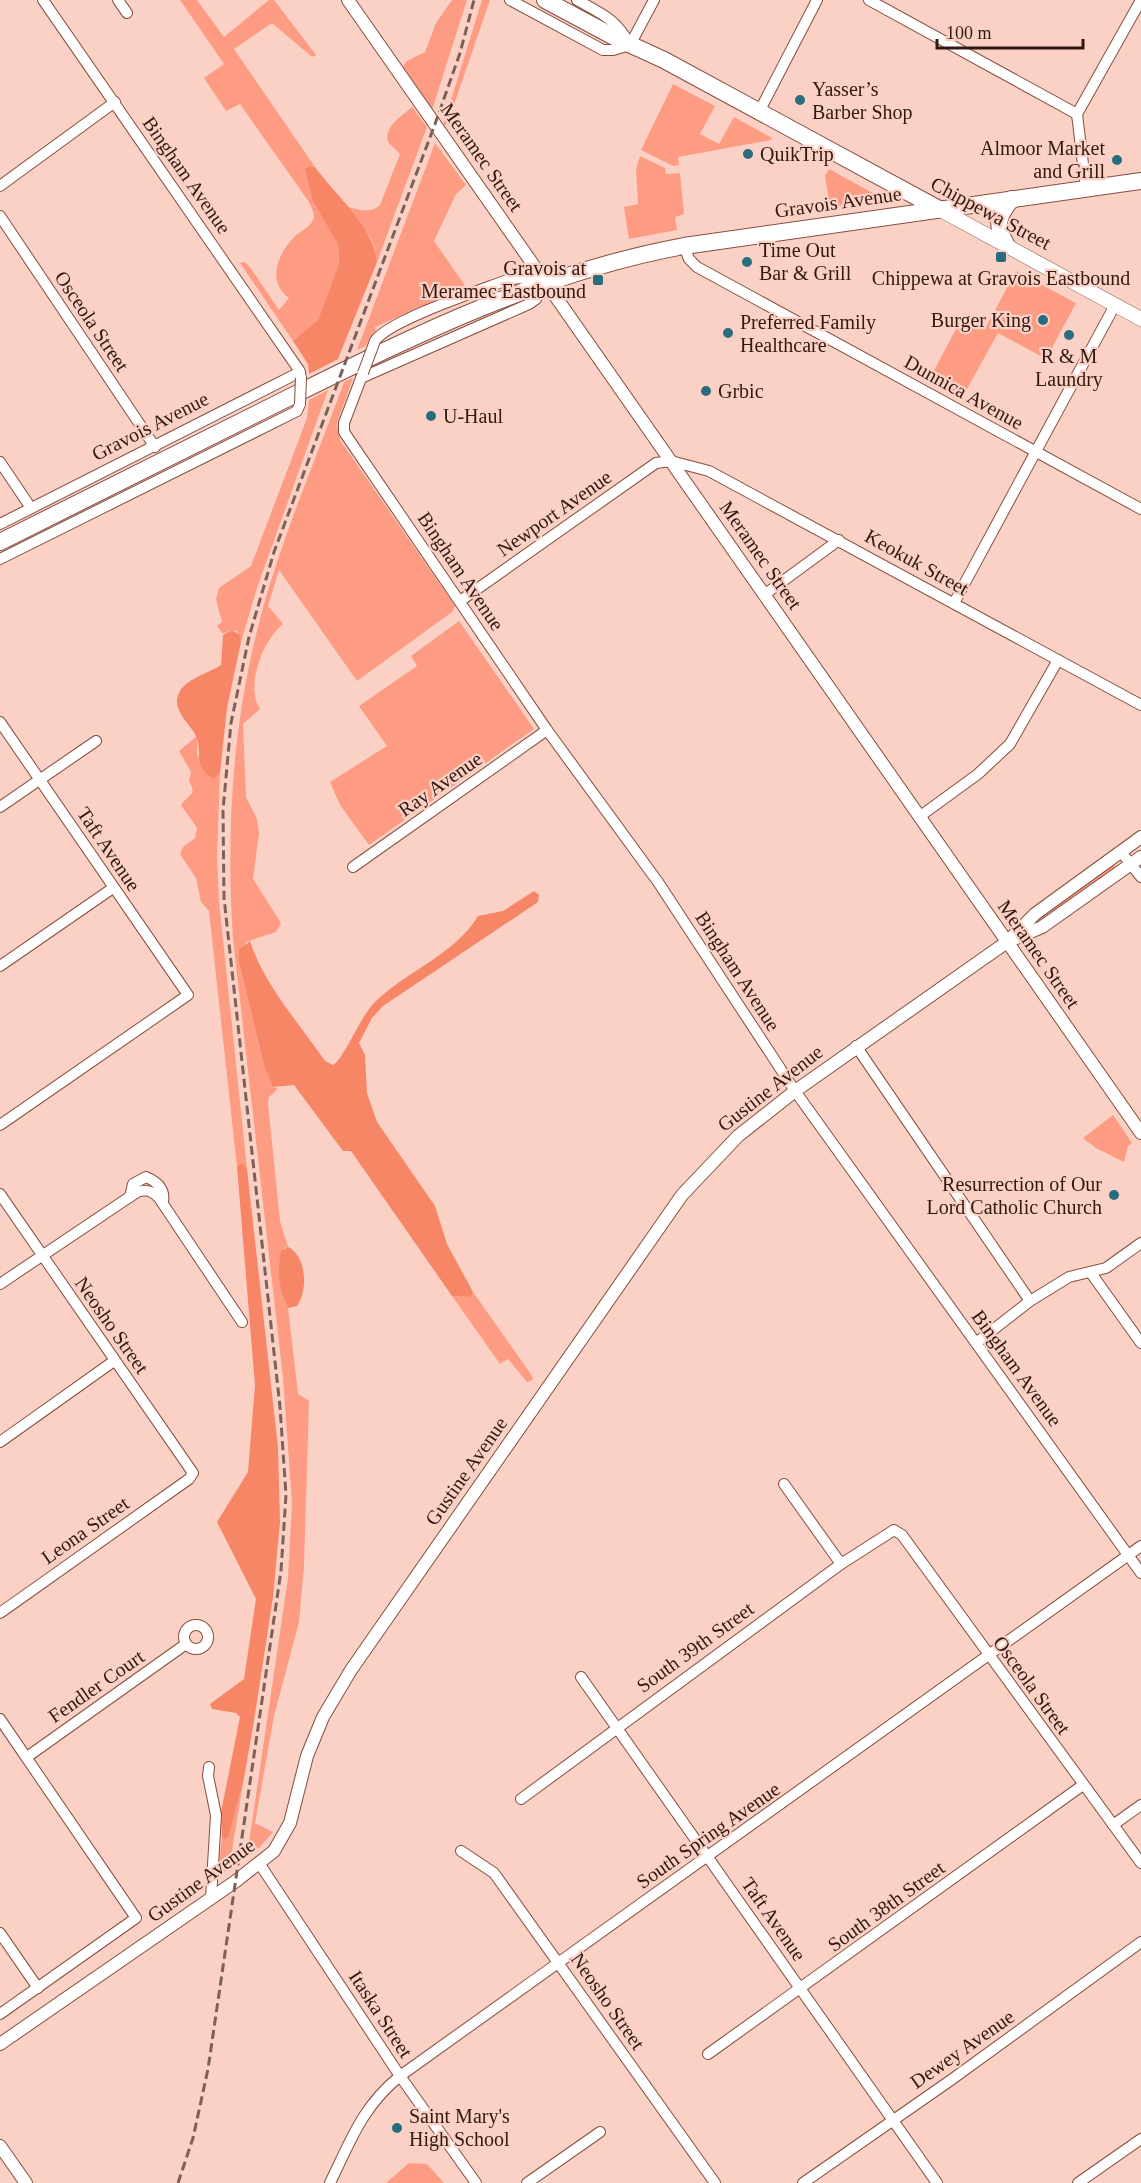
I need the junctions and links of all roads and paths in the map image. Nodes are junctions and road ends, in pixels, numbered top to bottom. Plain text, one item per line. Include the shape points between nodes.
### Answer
1 (43, 0) edge
2 (118, 0) edge
3 (348, 0) edge
4 (510, 0) edge
5 (545, 0) edge
6 (577, 0) edge
7 (654, 0) edge
8 (818, 0) edge
9 (868, 0) edge
10 (1141, 0) edge
11 (127, 13) dead end
12 (630, 45) junction
13 (115, 102) junction
14 (759, 112) junction
15 (1077, 114) junction
16 (1141, 181) edge
17 (0, 186) edge
18 (1086, 189) junction
19 (1012, 199) junction
20 (937, 208) junction
21 (0, 216) edge
22 (684, 246) junction
23 (1007, 246) junction
24 (544, 281) junction
25 (1115, 305) junction
26 (1141, 319) edge
27 (300, 375) junction
28 (362, 375) junction
29 (155, 447) junction
30 (1035, 451) junction
31 (671, 461) junction
32 (0, 462) edge
33 (32, 508) junction
34 (1141, 509) edge
35 (0, 524) edge
36 (839, 540) junction
37 (0, 542) edge
38 (0, 560) edge
39 (764, 595) junction
40 (460, 601) junction
41 (954, 603) junction
42 (1058, 660) junction
43 (1141, 705) edge
44 (0, 722) edge
45 (547, 730) junction
46 (96, 741) dead end
47 (40, 779) junction
48 (0, 807) edge
49 (919, 817) junction
50 (1141, 837) edge
51 (1121, 852) junction
52 (1141, 857) edge
53 (1131, 866) junction
54 (353, 867) dead end
55 (1141, 877) edge
56 (112, 888) junction
57 (1007, 942) junction
58 (0, 966) edge
59 (856, 1046) junction
60 (795, 1091) junction
61 (0, 1125) edge
62 (1141, 1133) edge
63 (0, 1194) edge
64 (1141, 1243) edge
65 (41, 1255) junction
66 (1091, 1273) junction
67 (0, 1284) edge
68 (1030, 1301) junction
69 (242, 1322) dead end
70 (976, 1343) junction
71 (1141, 1343) edge
72 (114, 1361) junction
73 (0, 1442) edge
74 (192, 1477) joint
75 (784, 1484) dead end
76 (894, 1530) joint
77 (1141, 1546) edge
78 (1129, 1556) junction
79 (841, 1564) junction
80 (1141, 1573) edge
81 (0, 1613) edge
82 (186, 1644) dead end
83 (989, 1656) junction
84 (581, 1677) dead end
85 (0, 1719) edge
86 (618, 1728) junction
87 (27, 1757) junction
88 (209, 1767) dead end
89 (1083, 1785) junction
90 (520, 1799) dead end
91 (1141, 1805) edge
92 (1113, 1825) junction
93 (460, 1851) dead end
94 (709, 1857) junction
95 (259, 1863) junction
96 (1141, 1863) edge
97 (211, 1898) junction
98 (0, 1933) edge
99 (1141, 1942) edge
100 (559, 1962) junction
101 (38, 1988) junction
102 (801, 1990) junction
103 (0, 2014) edge
104 (0, 2044) edge
105 (708, 2054) dead end
106 (400, 2076) junction
107 (892, 2120) junction
108 (600, 2132) dead end
109 (1141, 2139) edge
110 (0, 2146) edge
111 (26, 2183) edge
112 (330, 2183) edge
113 (476, 2183) edge
114 (527, 2183) edge
115 (715, 2183) edge
116 (803, 2183) edge
117 (937, 2183) edge
118 (1078, 2183) edge

1 - 13 street, Bingham Avenue
2 - 11 street
3 - 24 street, Meramec Street
4 - 12 street via 603,50
5 - 12 main road, Chippewa Street
6 - 12 street via 613,20
7 - 12 street
8 - 14 street
9 - 15 street
10 - 15 street
12 - 14 main road, Chippewa Street
13 - 17 street
13 - 27 street, Bingham Avenue
14 - 20 main road, Chippewa Street
15 - 18 street
16 - 18 main road, Gravois Avenue
18 - 19 main road, Gravois Avenue
19 - 20 main road, Gravois Avenue
19 - 23 main road via 997,222
20 - 22 main road, Gravois Avenue
20 - 23 main road, Chippewa Street
21 - 29 street, Osceola Street
22 - 24 main road, Gravois Avenue
22 - 30 street, Dunnica Avenue via 697,267
23 - 25 main road, Chippewa Street
24 - 28 street via 536,299 529,304
24 - 28 street, Gravois Avenue, bridge via 507,280 382,333
24 - 31 street, Meramec Street
24 - 37 main road, Gravois Avenue via 392,346
25 - 26 main road, Chippewa Street
25 - 30 street
27 - 29 street, Gravois Avenue
27 - 38 street, bridge via 297,411
28 - 40 street, Bingham Avenue via 344,432
29 - 33 street, Gravois Avenue
30 - 34 street, Dunnica Avenue
30 - 41 street
31 - 36 street, Keokuk Street via 709,471
31 - 39 street, Meramec Street
31 - 40 street, Newport Avenue via 656,463
32 - 33 street
33 - 35 street, Gravois Avenue
36 - 39 street
36 - 41 street, Keokuk Street
39 - 49 street, Meramec Street
40 - 45 street, Bingham Avenue
41 - 42 street, Keokuk Street
42 - 43 street, Keokuk Street
42 - 49 street via 1010,744 978,774
44 - 47 street, Taft Avenue
45 - 54 street, Ray Avenue
45 - 60 street, Bingham Avenue via 658,882
46 - 47 street
47 - 48 street
47 - 56 street, Taft Avenue
49 - 57 street, Meramec Street
50 - 51 street, Gustine Avenue
51 - 53 street
51 - 57 street, Gustine Avenue via 1035,914
52 - 53 street, Gustine Avenue
53 - 55 street
53 - 57 street, Gustine Avenue via 1042,927
56 - 58 street
56 - 61 street, Taft Avenue via 188,995
57 - 59 street, Gustine Avenue
57 - 62 street, Meramec Street
59 - 60 street, Gustine Avenue
59 - 68 street
60 - 70 street, Bingham Avenue
60 - 95 street, Gustine Avenue via 738,1136 681,1195 357,1662 315,1737 286,1833 274,1851
63 - 65 street, Neosho Street
64 - 66 street via 1106,1268
65 - 67 street
65 - 69 street via 130,1197 145,1190 154,1192
65 - 72 street, Neosho Street
66 - 68 street via 1069,1277
66 - 71 street
68 - 70 street
70 - 78 street, Bingham Avenue
72 - 73 street
72 - 74 street, Neosho Street via 192,1471
74 - 81 street, Leona Street
75 - 79 street
76 - 79 street, South 39th Street
76 - 83 street, Osceola Street via 902,1535
77 - 78 street, South Spring Avenue
78 - 80 street, Bingham Avenue
78 - 83 street, South Spring Avenue
79 - 86 street, South 39th Street
82 - 87 street, Fendler Court
83 - 89 street, Osceola Street
83 - 94 street, South Spring Avenue
84 - 86 street, Taft Avenue
85 - 87 street
86 - 90 street, South 39th Street
86 - 94 street, Taft Avenue
87 - 101 street via 136,1918
88 - 97 street via 216,1815
89 - 92 street, Osceola Street
89 - 102 street, South 38th Street
91 - 92 street
92 - 96 street, Osceola Street
93 - 100 street, Neosho Street via 494,1873
94 - 100 street, South Spring Avenue
94 - 102 street, Taft Avenue
95 - 97 street, Gustine Avenue
95 - 106 street, Itaska Street
97 - 104 street, Gustine Avenue
98 - 101 street
99 - 107 street, Dewey Avenue
100 - 106 street, South Spring Avenue
100 - 115 street, Neosho Street
101 - 103 street
102 - 105 street, South 38th Street
102 - 107 street, Taft Avenue
106 - 112 street, South Spring Avenue via 381,2091 365,2112
106 - 113 street, Itaska Street
107 - 116 street, Dewey Avenue
107 - 117 street, Taft Avenue
108 - 114 street
109 - 118 street
110 - 111 street

